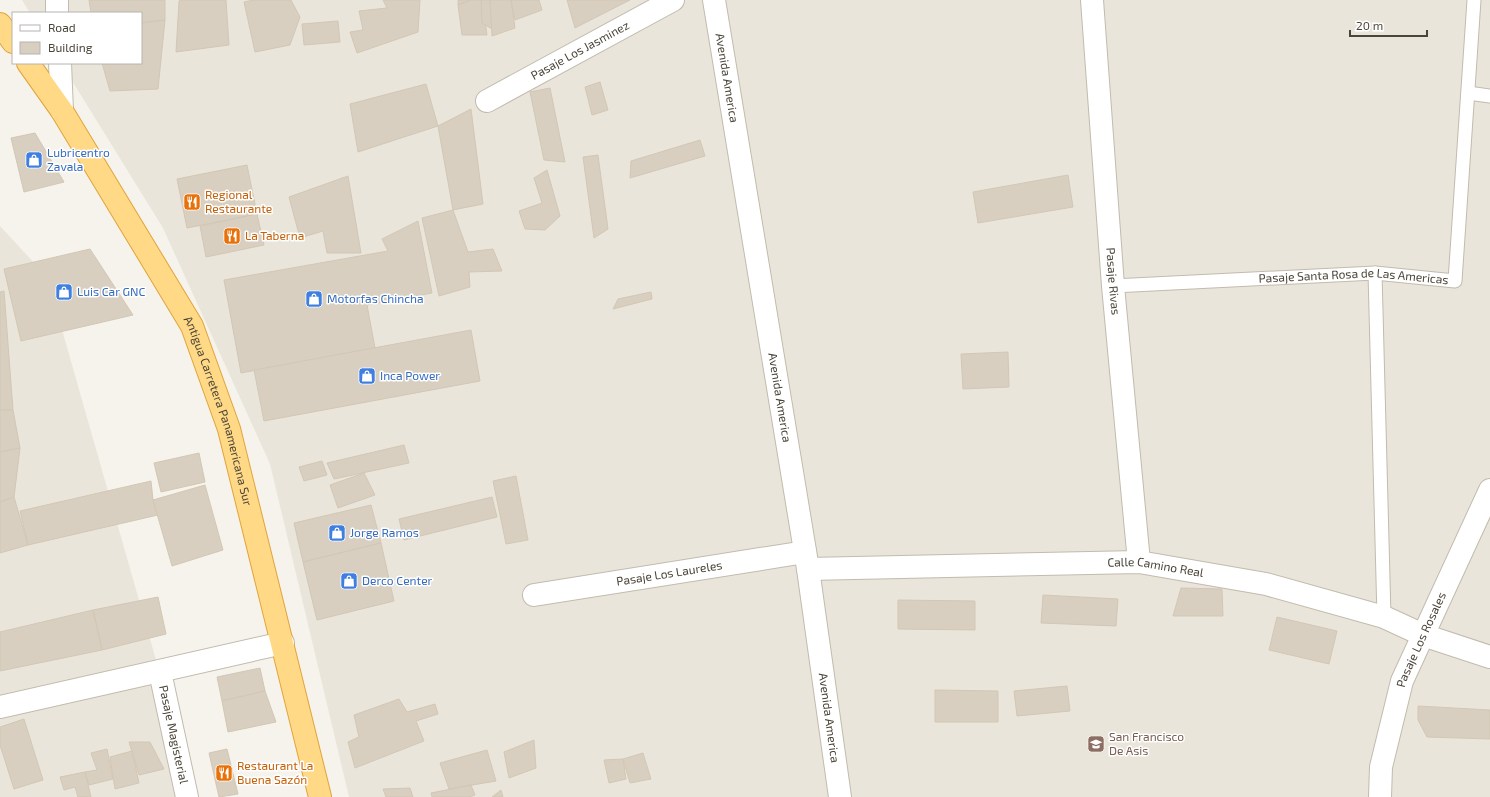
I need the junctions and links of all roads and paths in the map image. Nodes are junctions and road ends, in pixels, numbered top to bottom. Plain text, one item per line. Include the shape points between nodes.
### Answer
1 (57, 0) edge
2 (673, 0) edge
3 (714, 0) edge
4 (1092, 0) edge
5 (1474, 0) edge
6 (57, 12) edge
7 (0, 24) edge
8 (12, 41) edge
9 (29, 64) edge
10 (60, 64) edge
11 (1468, 93) junction
12 (1490, 96) edge
13 (487, 101) dead end
14 (62, 112) junction
15 (1375, 273) junction
16 (1113, 286) junction
17 (1490, 490) edge
18 (807, 560) junction
19 (1138, 562) junction
20 (534, 595) dead end
21 (1384, 618) junction
22 (1423, 635) junction
23 (283, 643) junction
24 (1490, 657) edge
25 (160, 672) junction
26 (0, 707) edge
27 (187, 797) edge
28 (320, 797) edge
29 (840, 797) edge
30 (1380, 797) edge

1 - 6 street
2 - 13 street, Pasaje Los Jasminez
3 - 18 street, Avenida America
4 - 16 street, Pasaje Rivas
5 - 11 lane, Pasaje Santa Rosa de Las Americas
7 - 8 highway
9 - 14 highway, Antigua Carretera Panamericana Sur
10 - 14 street
11 - 12 lane
11 - 15 lane, Pasaje Santa Rosa de Las Americas via 1455,281
14 - 23 highway, Antigua Carretera Panamericana Sur via 192,326 229,429
15 - 16 lane, Pasaje Santa Rosa de Las Americas
15 - 21 lane
16 - 19 street, Pasaje Rivas
17 - 22 street, Pasaje Los Rosales
18 - 19 street, Calle Camino Real
18 - 20 street, Pasaje Los Laureles
18 - 29 street, Avenida America
19 - 21 street, Calle Camino Real via 1266,584
21 - 22 street, Calle Camino Real
22 - 24 street, Calle Camino Real
22 - 30 street, Pasaje Los Rosales via 1402,681 1381,767
23 - 25 street
23 - 28 highway, Antigua Carretera Panamericana Sur
25 - 26 street
25 - 27 street, Pasaje Magisterial

